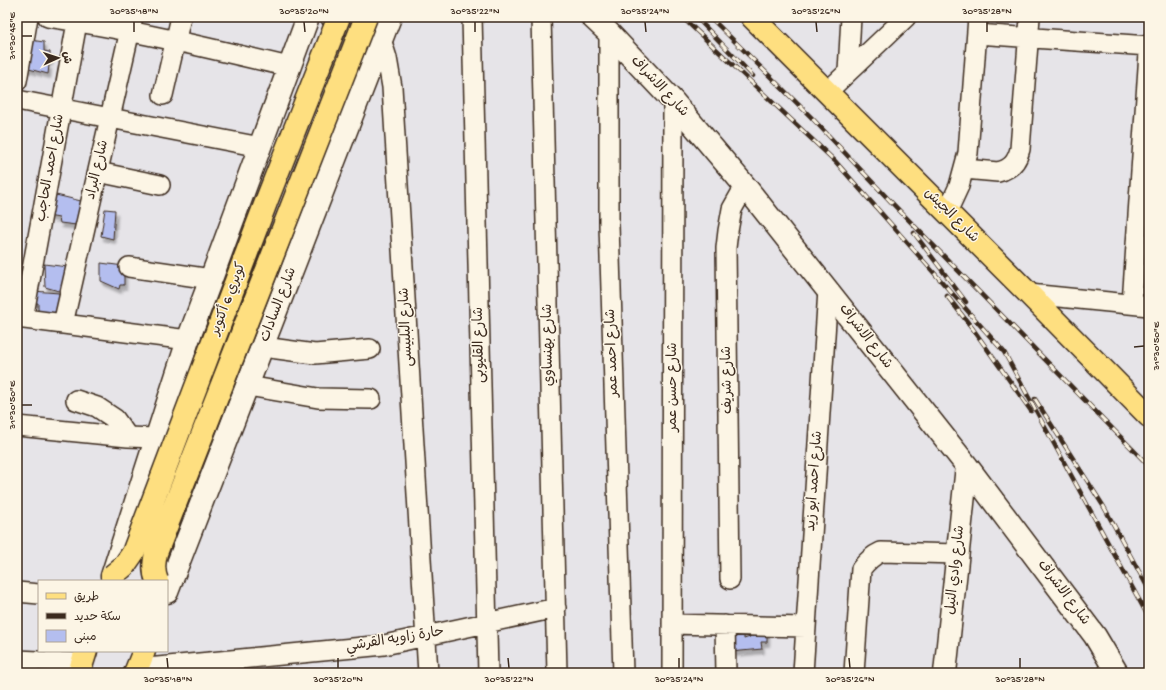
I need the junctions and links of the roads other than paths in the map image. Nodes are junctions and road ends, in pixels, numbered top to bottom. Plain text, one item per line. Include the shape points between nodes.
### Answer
1 (28, 17) edge
2 (48, 17) edge
3 (181, 17) edge
4 (308, 17) edge
5 (330, 17) edge
6 (339, 17) edge
7 (366, 17) edge
8 (390, 17) edge
9 (472, 17) edge
10 (541, 17) edge
11 (592, 17) edge
12 (752, 17) edge
13 (851, 17) edge
14 (1030, 17) edge
15 (78, 19) edge
16 (901, 19) edge
17 (131, 24) edge
18 (978, 26) edge
19 (609, 33) junction
20 (1028, 38) junction
21 (382, 39) junction
22 (176, 41) junction
23 (1149, 46) edge
24 (1149, 53) edge
25 (289, 67) junction
26 (848, 72) junction
27 (17, 81) edge
28 (827, 92) junction
29 (163, 95) dead end
30 (17, 100) edge
31 (673, 101) junction
32 (62, 109) junction
33 (110, 118) junction
34 (260, 147) junction
35 (964, 169) junction
36 (98, 172) junction
37 (160, 186) dead end
38 (745, 186) junction
39 (947, 212) junction
40 (129, 267) dead end
41 (211, 279) junction
42 (828, 290) junction
43 (1029, 294) junction
44 (1140, 305) edge
45 (20, 318) edge
46 (63, 324) junction
47 (188, 340) junction
48 (263, 347) junction
49 (370, 349) dead end
50 (248, 386) junction
51 (371, 399) dead end
52 (76, 400) dead end
53 (1149, 416) edge
54 (17, 426) edge
55 (128, 437) junction
56 (156, 438) junction
57 (967, 466) junction
58 (958, 554) junction
59 (111, 578) edge
60 (730, 579) dead end
61 (156, 580) edge
62 (168, 589) edge
63 (17, 592) edge
64 (38, 594) edge
65 (556, 608) junction
66 (487, 623) junction
67 (672, 624) junction
68 (725, 625) junction
69 (806, 627) junction
70 (425, 637) junction
71 (17, 660) edge
72 (83, 662) edge
73 (139, 664) edge
74 (428, 673) edge
75 (488, 673) edge
76 (557, 673) edge
77 (623, 673) edge
78 (672, 673) edge
79 (726, 673) edge
80 (803, 673) edge
81 (854, 673) edge
82 (946, 673) edge
83 (1117, 673) edge

1 - 27 street
2 - 15 street
3 - 22 street
4 - 25 main road
5 - 21 street
6 - 59 main road, كوبري 6 أكتوبر, bridge via 262,211 133,553
7 - 61 main road, كوبري 6 أكتوبر, bridge via 156,553 154,575
8 - 21 main road, شارع السادات
9 - 66 street, شارع القليوبى
10 - 65 street, شارع بهنساوي
11 - 19 main road, شارع الاشراف
12 - 28 main road, شارع الجيش
13 - 26 street
14 - 20 street
15 - 17 street
15 - 32 street, شارع احمد الحاجب
16 - 26 street
17 - 22 street
17 - 33 street, شارع البراد
18 - 20 street
18 - 35 street via 970,135
19 - 31 main road, شارع الاشراف
19 - 77 street, شارع احمد عمر via 609,225
20 - 23 street
20 - 35 street via 1020,149 1017,158 1012,166 1003,171
21 - 48 main road, شارع السادات
21 - 70 street, شارع البلبيسى via 392,87
22 - 25 street
22 - 29 street
24 - 44 street
25 - 34 main road
26 - 28 street
28 - 39 main road, شارع الجيش
30 - 32 street
31 - 38 main road, شارع الاشراف
31 - 67 street, شارع حسن عمر
32 - 33 street
32 - 45 street, شارع احمد الحاجب
33 - 34 street
33 - 36 street, شارع البراد
34 - 41 main road
35 - 39 street
36 - 37 street
36 - 46 street, شارع البراد
38 - 42 main road, شارع الاشراف
38 - 60 street, شارع شريف via 732,209 726,248
39 - 43 main road, شارع الجيش
40 - 41 street
41 - 47 main road
42 - 57 main road, شارع الاشراف
42 - 69 street, شارع احمد ابو زيد
43 - 44 street
43 - 53 main road, شارع الجيش
45 - 46 street
46 - 47 street
47 - 56 main road
48 - 49 street via 314,354
48 - 50 main road, شارع السادات
50 - 51 street via 318,398
50 - 62 main road, شارع السادات
52 - 55 street via 97,407 115,419
54 - 55 street
55 - 56 street
56 - 59 main road
57 - 58 main road, شارع وادي النيل
57 - 83 main road, شارع الاشراف via 1095,636
58 - 81 street via 881,552 866,561 861,569
58 - 82 main road, شارع وادي النيل
63 - 64 street
65 - 66 street, حارة زاويه القرشي
65 - 76 street, شارع بهنساوي
66 - 70 street, حارة زاويه القرشي
66 - 75 street, شارع القليوبى
67 - 68 street
67 - 78 street, شارع حسن عمر
68 - 69 street
68 - 79 street
69 - 80 street, شارع احمد ابو زيد
70 - 73 street, حارة زاويه القرشي via 384,645
70 - 74 street, شارع البلبيسى
71 - 72 street

